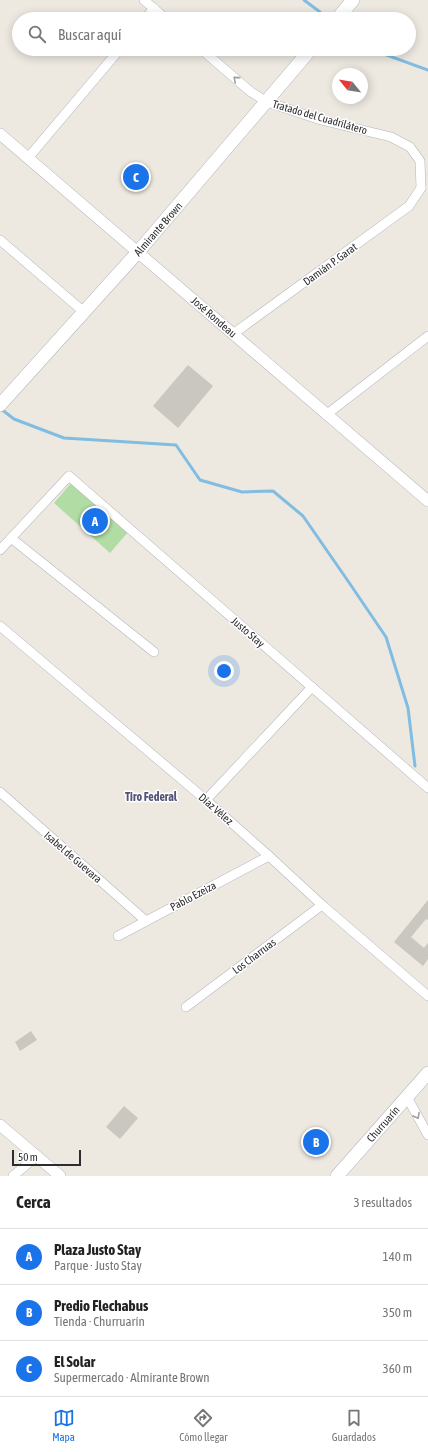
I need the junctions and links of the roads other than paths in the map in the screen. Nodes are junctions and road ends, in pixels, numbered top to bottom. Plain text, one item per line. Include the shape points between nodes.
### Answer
1 (144, 0) edge
2 (353, 0) edge
3 (154, 8) junction
4 (151, 12) edge
5 (158, 12) edge
6 (343, 12) edge
7 (114, 56) edge
8 (209, 56) edge
9 (305, 56) edge
10 (267, 102) junction
11 (0, 134) edge
12 (28, 158) junction
13 (425, 190) edge
14 (0, 240) edge
15 (138, 252) junction
16 (84, 312) junction
17 (233, 334) junction
18 (426, 341) edge
19 (2, 402) edge
20 (326, 415) junction
21 (427, 497) edge
22 (11, 538) junction
23 (0, 550) edge
24 (0, 626) edge
25 (154, 652) dead end
26 (312, 687) junction
27 (428, 788) edge
28 (0, 792) edge
29 (206, 800) junction
30 (269, 856) junction
31 (322, 905) junction
32 (146, 921) junction
33 (118, 936) dead end
34 (428, 996) edge
35 (186, 1007) dead end
36 (428, 1073) edge
37 (407, 1097) junction
38 (0, 1125) edge
39 (428, 1135) edge
40 (37, 1156) junction
41 (13, 1176) edge
42 (60, 1176) edge
43 (337, 1176) edge

1 - 3 street
2 - 6 main road
3 - 4 street
3 - 5 street
7 - 12 street
10 -> 8 street, Tratado del Cuadrilátero via 251,92
9 - 10 main road, Almirante Brown
10 - 13 street, Tratado del Cuadrilátero via 321,120 391,137 410,147 420,161
10 - 15 main road, Almirante Brown
11 - 12 street, José Rondeau
12 - 15 street, José Rondeau
13 - 17 street, Damián P. Garat via 409,206
14 - 16 street
15 - 16 main road, Almirante Brown
15 - 17 street, José Rondeau
16 - 19 main road, Almirante Brown
17 - 20 street, José Rondeau
18 - 20 street
20 - 21 street, José Rondeau
22 - 23 street
22 - 25 street
22 - 26 street, Justo Stay via 69,476
24 - 29 street, Díaz Vélez
26 - 27 street, Justo Stay
26 - 29 street
28 - 32 street, Isabel de Guevara
29 - 30 street, Díaz Vélez
30 - 31 street, Díaz Vélez
30 - 32 street, Pablo Ezeiza
31 - 34 street, Díaz Vélez
31 - 35 street, Los Charruas
32 - 33 street, Pablo Ezeiza
36 - 37 main road, Churruarín
37 -> 39 street
37 - 43 main road, Churruarín
38 - 40 street
40 - 41 street
40 - 42 street

